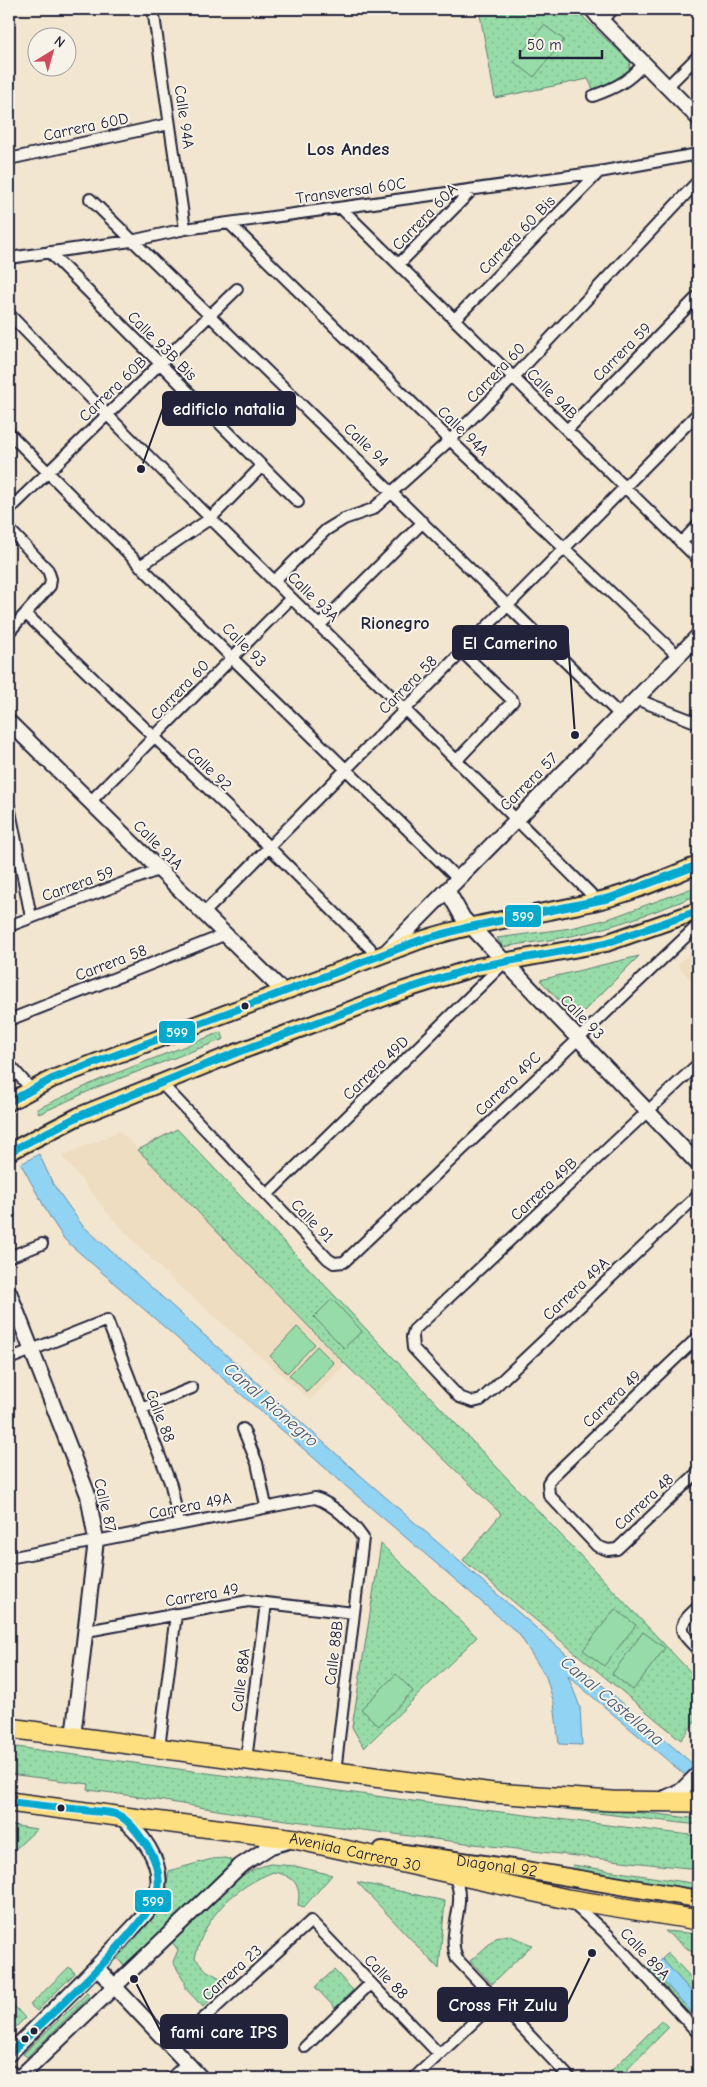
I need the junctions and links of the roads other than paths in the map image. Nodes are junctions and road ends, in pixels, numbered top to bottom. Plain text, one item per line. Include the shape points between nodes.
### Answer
1 (153, 9) edge
2 (592, 9) edge
3 (614, 9) edge
4 (601, 20) junction
5 (698, 56) edge
6 (644, 63) junction
7 (668, 87) junction
8 (593, 96) dead end
9 (698, 118) edge
10 (170, 124) junction
11 (698, 154) edge
12 (9, 159) edge
13 (599, 172) junction
14 (698, 181) edge
15 (472, 190) junction
16 (90, 199) dead end
17 (341, 208) junction
18 (230, 223) junction
19 (185, 230) junction
20 (131, 241) junction
21 (49, 252) junction
22 (9, 258) edge
23 (399, 264) junction
24 (237, 289) dead end
25 (698, 296) edge
26 (9, 314) edge
27 (210, 317) junction
28 (455, 319) junction
29 (160, 365) junction
30 (514, 377) junction
31 (698, 413) edge
32 (107, 416) junction
33 (567, 430) junction
34 (9, 433) edge
35 (450, 440) junction
36 (261, 467) junction
37 (47, 472) junction
38 (625, 487) junction
39 (394, 492) junction
40 (298, 502) dead end
41 (9, 510) edge
42 (211, 518) junction
43 (423, 522) junction
44 (698, 525) edge
45 (9, 529) edge
46 (681, 543) junction
47 (564, 548) junction
48 (698, 559) edge
49 (140, 566) junction
50 (274, 581) junction
51 (291, 598) junction
52 (509, 605) junction
53 (26, 614) junction
54 (320, 625) junction
55 (9, 632) edge
56 (698, 636) edge
57 (462, 652) junction
58 (678, 656) junction
59 (232, 658) junction
60 (636, 699) junction
61 (406, 709) junction
62 (620, 714) junction
63 (9, 722) edge
64 (698, 723) edge
65 (154, 738) junction
66 (457, 760) junction
67 (346, 768) junction
68 (90, 802) junction
69 (9, 806) edge
70 (517, 820) junction
71 (269, 847) junction
72 (696, 864) edge
73 (158, 870) junction
74 (458, 878) junction
75 (446, 890) junction
76 (598, 901) junction
77 (698, 911) edge
78 (203, 914) junction
79 (31, 917) junction
80 (470, 925) junction
81 (698, 925) edge
82 (9, 926) edge
83 (224, 935) junction
84 (377, 951) junction
85 (505, 962) junction
86 (282, 991) junction
87 (9, 1020) edge
88 (578, 1038) junction
89 (9, 1064) edge
90 (698, 1064) edge
91 (161, 1083) junction
92 (31, 1089) junction
93 (9, 1102) edge
94 (648, 1112) junction
95 (9, 1152) edge
96 (698, 1164) edge
97 (698, 1195) edge
98 (267, 1196) junction
99 (42, 1244) dead end
100 (9, 1257) edge
101 (338, 1263) joint
102 (9, 1292) edge
103 (698, 1337) edge
104 (32, 1350) junction
105 (9, 1359) edge
106 (192, 1388) dead end
107 (474, 1402) joint
108 (141, 1409) junction
109 (243, 1429) dead end
110 (698, 1472) edge
111 (266, 1506) junction
112 (179, 1524) junction
113 (363, 1538) joint
114 (96, 1540) junction
115 (608, 1550) joint
116 (9, 1558) edge
117 (266, 1603) junction
118 (698, 1606) edge
119 (354, 1613) junction
120 (176, 1614) junction
121 (87, 1631) junction
122 (698, 1650) edge
123 (9, 1728) edge
124 (73, 1737) junction
125 (159, 1748) junction
126 (246, 1760) junction
127 (335, 1772) junction
128 (698, 1774) edge
129 (612, 1801) junction
130 (9, 1802) edge
131 (657, 1802) junction
132 (698, 1802) edge
133 (698, 1812) edge
134 (116, 1814) junction
135 (295, 1839) junction
136 (453, 1875) junction
137 (567, 1899) junction
138 (698, 1899) edge
139 (698, 1920) edge
140 (311, 1921) joint
141 (97, 1968) junction
142 (371, 1983) junction
143 (114, 1986) junction
144 (496, 2000) junction
145 (698, 2033) edge
146 (172, 2047) junction
147 (306, 2047) dead end
148 (9, 2054) edge
149 (439, 2054) junction
150 (187, 2063) junction
151 (9, 2069) edge
152 (18, 2078) edge
153 (171, 2078) edge
154 (201, 2078) edge
155 (414, 2078) edge
156 (570, 2078) edge

1 - 10 street, Calle 94A
2 - 4 street
3 - 4 street
4 - 6 street
5 - 7 street
6 - 7 street
6 - 8 street via 633,77
7 - 9 street
10 - 12 street, Carrera 60D
10 - 19 street, Calle 94A
11 - 13 street, Transversal 60C
13 - 15 street, Transversal 60C
13 - 28 street, Carrera 60 Bis
14 - 30 street, Carrera 60
15 - 17 street, Transversal 60C
15 - 23 street, Carrera 60A
16 - 20 street, Calle 94
17 - 18 street, Transversal 60C
17 - 23 street, Calle 94B
18 - 19 street, Transversal 60C
18 - 35 street, Calle 94A
19 - 20 street, Transversal 60C
20 - 21 street, Transversal 60C
20 - 27 street, Calle 94
21 - 22 street, Transversal 60C
21 - 29 street, Calle 93B Bis
23 - 28 street, Calle 94B
24 - 27 street, Carrera 60B
25 - 33 street, Carrera 59
26 - 32 street, Calle 93A
27 - 29 street, Carrera 60B
27 - 39 street, Calle 94
28 - 30 street, Calle 94B
29 - 32 street, Carrera 60B
29 - 36 street, Calle 93B Bis
30 - 33 street, Calle 94B
30 - 35 street, Carrera 60
31 - 38 street, Carrera 58
32 - 37 street, Carrera 60B
32 - 42 street, Calle 93A
33 - 38 street, Calle 94B
34 - 37 street, Calle 93
35 - 39 street, Carrera 60
35 - 47 street, Calle 94A
36 - 40 street, Calle 93B Bis
36 - 42 street
37 - 41 street, Carrera 60B
37 - 49 street, Calle 93
38 - 46 street, Calle 94B
38 - 47 street, Carrera 58
39 - 43 street, Calle 94
39 - 50 street, Carrera 60 via 373,510 330,527
42 - 49 street
42 - 50 street, Calle 93A
43 - 52 street, Calle 94
43 - 54 street
44 - 46 street
45 - 53 street via 48,570 51,579 50,586
46 - 48 street, Calle 94B
47 - 52 street, Carrera 58
47 - 58 street, Calle 94A
49 - 59 street, Calle 93
50 - 51 street, Calle 93A
51 - 54 street, Calle 93A
51 - 59 street, Carrera 60
52 - 57 street, Carrera 58
52 - 62 street, Calle 94
53 - 55 street
53 - 65 street, Calle 92
54 - 61 street, Calle 93A
56 - 58 street, Carrera 57
57 - 61 street, Carrera 58
57 - 66 street via 513,702
58 - 60 street, Carrera 57
59 - 65 street, Carrera 60
59 - 67 street, Calle 93
60 - 62 street, Carrera 57
60 - 64 street
61 - 66 street, Calle 93A
61 - 67 street, Carrera 58
62 - 70 street, Carrera 57
63 - 68 street, Calle 91A
65 - 68 street, Carrera 60
65 - 71 street, Calle 92
66 - 70 street, Calle 93A
67 - 71 street, Carrera 58
67 - 74 street, Calle 93
68 - 73 street, Calle 91A
69 - 79 street
70 - 74 street, Carrera 57
70 - 76 street, Calle 93A
71 - 78 street, Carrera 58
71 - 84 street, Calle 92
72 - 76 main road
73 - 78 street, Calle 91A
73 - 79 street, Carrera 59
74 - 75 street, Carrera 57
75 - 80 street, Calle 93
75 - 84 street, Carrera 57
76 - 80 main road
77 - 85 main road via 599,944
78 - 83 street, Calle 91A
79 - 82 street, Carrera 59
80 - 84 main road
80 - 85 street, Calle 93
81 - 88 street, Carrera 49C
83 - 86 street, Calle 91A
83 - 87 street, Carrera 58
84 - 86 main road
85 - 88 street, Calle 93
85 - 91 main road via 404,990
85 - 98 street, Carrera 49D
86 - 92 main road
88 - 94 street, Calle 93
88 - 101 street, Carrera 49C via 349,1258
89 - 92 street
90 - 94 street, Carrera 49B
91 - 95 main road via 64,1123
91 - 98 street, Calle 91
92 - 93 main road
94 - 96 street, Calle 93
94 - 107 street, Carrera 49B via 414,1330 413,1348 459,1398
97 - 107 street, Carrera 49A via 481,1400
98 - 101 street, Calle 91 via 328,1259
99 - 100 street
102 - 104 street, Calle 87
103 - 115 street, Carrera 49 via 548,1482 549,1495 596,1546
104 - 105 street
104 - 108 street, Calle 88 via 107,1320
104 - 114 street, Calle 87 via 88,1495
106 - 108 street
108 - 112 street, Calle 88 via 171,1485
109 - 111 street via 256,1462
110 - 115 street, Carrera 48 via 617,1548
111 - 112 street, Carrera 49A
111 - 113 street, Carrera 49A via 315,1498 333,1508
112 - 114 street, Carrera 49A
113 - 119 street, Calle 88B
114 - 116 street, Carrera 49A
114 - 121 street, Calle 87
117 - 119 street, Carrera 49
117 - 120 street, Carrera 49 via 248,1601
117 - 126 street, Calle 88A
118 - 122 street via 681,1627 682,1634
119 - 127 street, Calle 88B
120 - 121 street, Carrera 49
120 - 125 street
121 - 124 street, Calle 87
123 - 124 highway
124 - 125 highway
125 - 126 highway
126 - 127 highway
127 - 129 highway via 493,1793
128 - 131 street via 682,1790
129 - 131 highway
129 - 133 main road
130 - 134 highway, Avenida Carrera 30
131 - 132 highway
134 - 135 highway, Avenida Carrera 30
134 - 141 street via 137,1832 150,1851 158,1874 158,1891 149,1909
135 - 136 highway, Avenida Carrera 30
135 - 138 main road, Diagonal 92 via 520,1869
135 - 143 street via 271,1846 240,1866
136 - 137 highway, Avenida Carrera 30
136 - 144 street via 459,1886 460,1899 454,1952 463,1967
137 - 139 highway, Avenida Carrera 30
137 - 145 street, Calle 89A via 608,1935
140 - 142 street, Calle 88
140 - 146 street, Carrera 23
141 - 143 street
141 - 148 street
142 - 147 street
142 - 149 street, Calle 88
143 - 146 street
143 - 152 street
144 - 149 street
144 - 156 street
146 - 150 street
149 - 155 street
150 - 153 street
150 - 154 street
151 - 152 street

